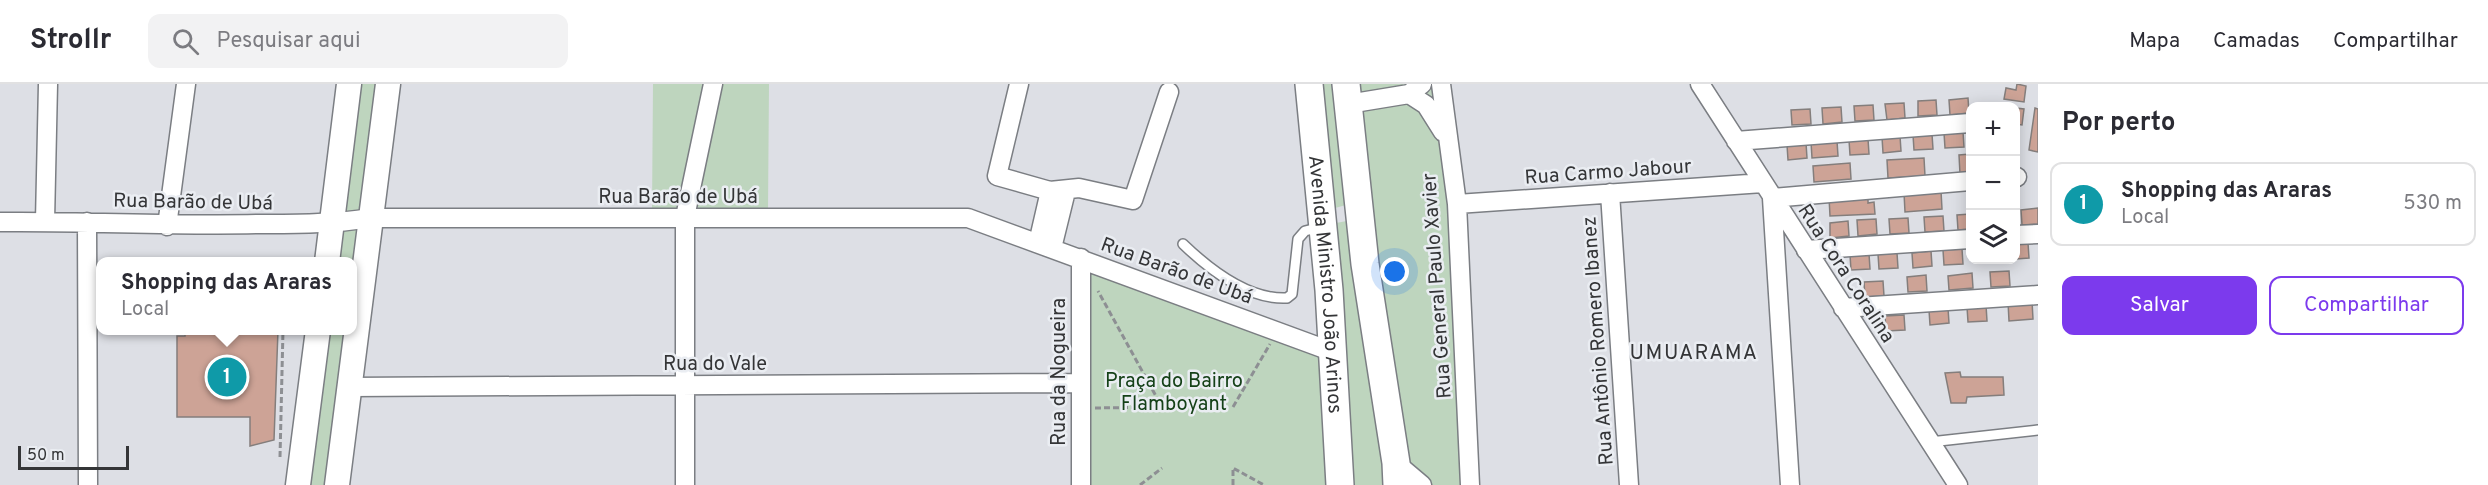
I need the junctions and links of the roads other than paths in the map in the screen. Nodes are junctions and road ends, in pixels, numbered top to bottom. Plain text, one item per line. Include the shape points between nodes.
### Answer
1 (48, 84) edge
2 (186, 84) edge
3 (350, 84) edge
4 (388, 84) edge
5 (713, 84) edge
6 (1019, 84) edge
7 (1311, 84) edge
8 (1442, 84) edge
9 (1700, 84) edge
10 (1415, 89) edge
11 (1168, 92) dead end
12 (1347, 94) edge
13 (1966, 123) edge
14 (1446, 138) junction
15 (1737, 141) junction
16 (1966, 181) edge
17 (337, 183) junction
18 (375, 185) junction
19 (1768, 190) junction
20 (1058, 191) junction
21 (1610, 193) junction
22 (1457, 204) junction
23 (685, 217) junction
24 (371, 218) junction
25 (45, 221) junction
26 (0, 222) edge
27 (87, 222) junction
28 (167, 226) junction
29 (1324, 226) junction
30 (2038, 234) edge
31 (2020, 235) edge
32 (1966, 239) edge
33 (329, 242) edge
34 (368, 244) junction
35 (1183, 244) dead end
36 (1045, 246) junction
37 (1806, 250) junction
38 (1080, 258) junction
39 (2038, 295) edge
40 (1843, 309) junction
41 (357, 327) edge
42 (317, 335) edge
43 (356, 335) edge
44 (1333, 352) junction
45 (1081, 383) junction
46 (684, 385) junction
47 (349, 387) junction
48 (2038, 430) edge
49 (1930, 442) junction
50 (1397, 474) edge
51 (88, 485) edge
52 (298, 485) edge
53 (306, 485) edge
54 (325, 485) edge
55 (337, 485) edge
56 (685, 485) edge
57 (1081, 485) edge
58 (1340, 485) edge
59 (1422, 485) edge
60 (1470, 485) edge
61 (1629, 485) edge
62 (1790, 485) edge
63 (1958, 485) edge

1 - 25 street
2 - 28 street
3 - 17 main road
4 - 18 main road
5 - 23 street
6 - 20 street via 997,176
7 - 12 main road via 1334,103
7 - 29 main road, Avenida Ministro João Arinos
8 - 14 street, Rua General Paulo Xavier
9 - 15 street, Rua Cora Coralina
10 - 12 street
10 - 14 street
11 - 20 street via 1132,200 1079,188
12 - 50 main road, Avenida Ministro João Arinos via 1372,321
13 - 15 street
14 - 22 street, Rua General Paulo Xavier
15 - 19 street, Rua Cora Coralina
16 - 19 street, Rua Carmo Jabour
17 - 18 main road via 360,189
17 - 33 main road
18 - 24 main road
19 - 21 street, Rua Carmo Jabour
19 - 37 street, Rua Cora Coralina
19 - 62 street
20 - 36 street
21 - 22 street, Rua Carmo Jabour
21 - 61 street, Rua Antônio Romero Ibanez
22 - 60 street, Rua General Paulo Xavier
23 - 24 street, Rua Barão de Ubá
23 - 36 street, Rua Barão de Ubá via 968,218
23 - 46 street
24 - 33 street, Rua Barão de Ubá
24 - 34 main road
25 - 26 street, Rua Barão de Ubá
25 - 27 street, Rua Barão de Ubá
27 - 28 street, Rua Barão de Ubá
27 - 51 street
28 - 33 street, Rua Barão de Ubá
29 - 35 lane via 1305,231 1298,239 1292,294 1287,298 1277,299 1243,287 1201,262
29 - 44 main road, Avenida Ministro João Arinos
30 - 31 street
32 - 37 street
33 - 34 main road via 344,236
34 - 41 main road
36 - 38 street, Rua Barão de Ubá
37 - 40 street, Rua Cora Coralina
38 - 44 street, Rua Barão de Ubá
38 - 45 street, Rua da Nogueira
39 - 40 street
40 - 49 street, Rua Cora Coralina
42 - 52 main road
43 - 47 main road
44 - 58 main road, Avenida Ministro João Arinos
45 - 46 street, Rua do Vale
45 - 57 street, Rua da Nogueira
46 - 47 street, Rua do Vale
46 - 56 street
47 - 55 main road
48 - 49 lane
49 - 63 street, Rua Cora Coralina
50 - 59 street
53 - 54 main road

